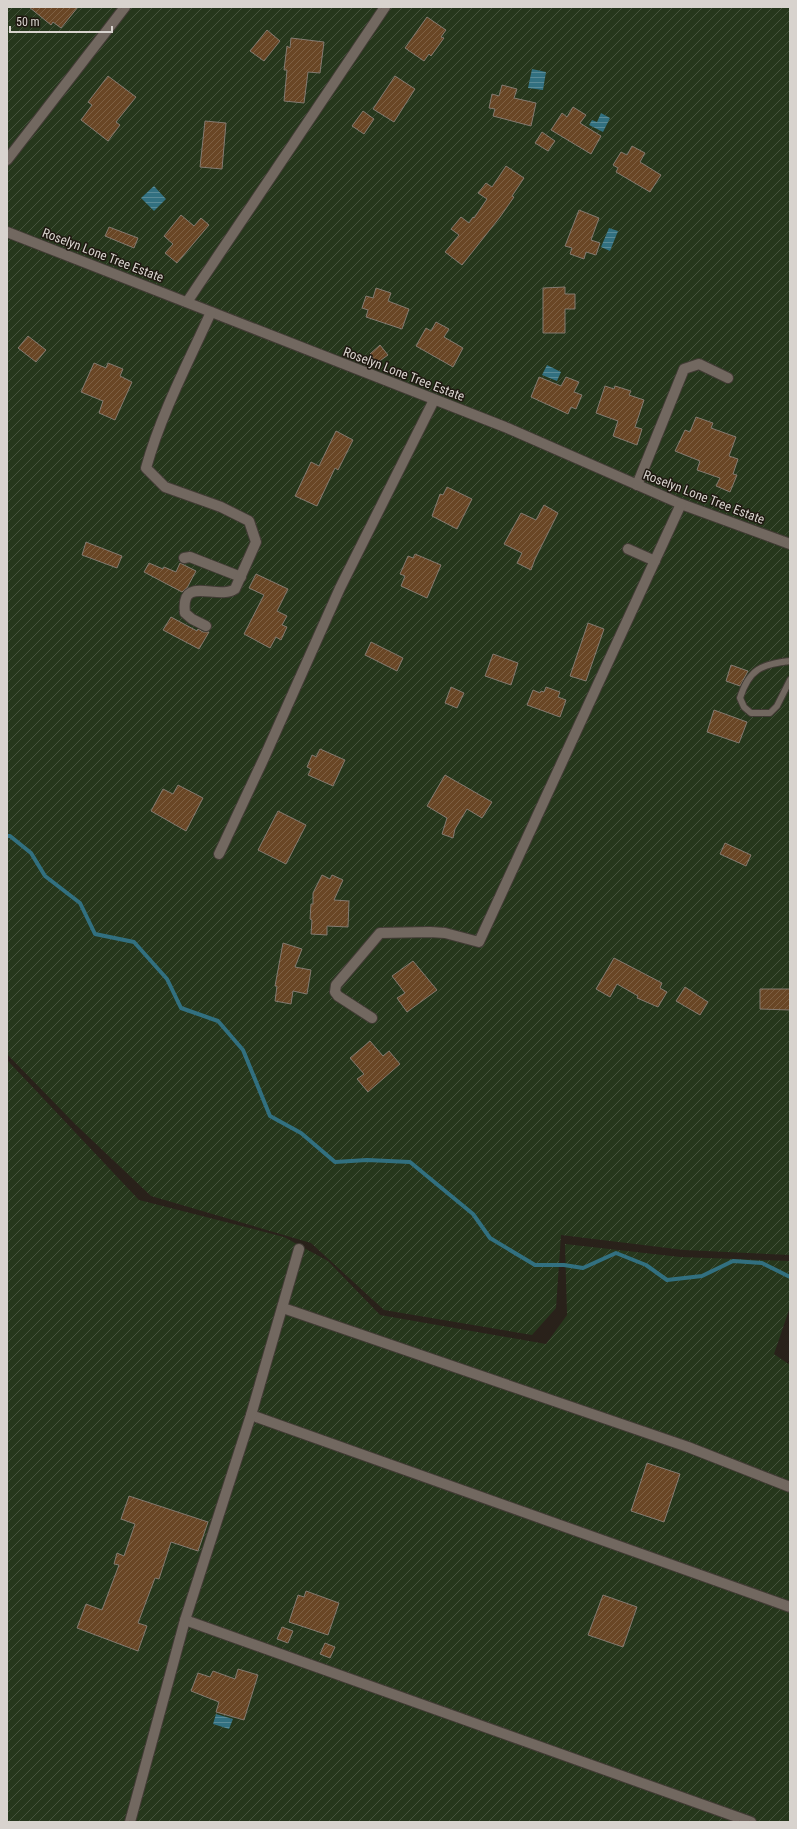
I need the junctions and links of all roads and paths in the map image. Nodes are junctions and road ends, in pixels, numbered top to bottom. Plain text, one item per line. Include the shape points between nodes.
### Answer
1 (125, 7) edge
2 (385, 7) edge
3 (7, 160) edge
4 (7, 232) edge
5 (187, 302) junction
6 (211, 312) junction
7 (728, 378) dead end
8 (434, 400) junction
9 (637, 485) junction
10 (681, 504) junction
11 (790, 544) edge
12 (628, 549) dead end
13 (184, 558) dead end
14 (655, 561) junction
15 (241, 577) junction
16 (206, 626) dead end
17 (790, 661) edge
18 (790, 680) edge
19 (218, 854) dead end
20 (372, 1018) dead end
21 (298, 1249) dead end
22 (283, 1308) junction
23 (251, 1416) junction
24 (790, 1487) edge
25 (790, 1607) edge
26 (185, 1620) junction
27 (130, 1822) edge
28 (751, 1822) edge

1 - 3 street
2 - 5 street
4 - 5 street, Roselyn Lone Tree Estate
5 - 6 street, Roselyn Lone Tree Estate
6 - 8 street, Roselyn Lone Tree Estate
6 - 15 street via 163,417 146,468 165,487 221,507 249,521 256,542
7 - 9 street via 699,364 684,369
8 - 9 street, Roselyn Lone Tree Estate via 505,427
8 - 19 street via 340,588
9 - 10 street, Roselyn Lone Tree Estate
10 - 11 street, Roselyn Lone Tree Estate
10 - 14 street
12 - 14 street
13 - 15 street via 190,557
14 - 20 street via 479,942 445,933 380,934 336,985 335,992
15 - 16 street via 232,591 197,591 185,598 185,613
17 - 18 lane via 758,668 750,676 740,698 744,707 751,713 770,713 777,706
21 - 22 street
22 - 23 street
22 - 24 street via 688,1447
23 - 25 street
23 - 26 street
26 - 27 street
26 - 28 street

